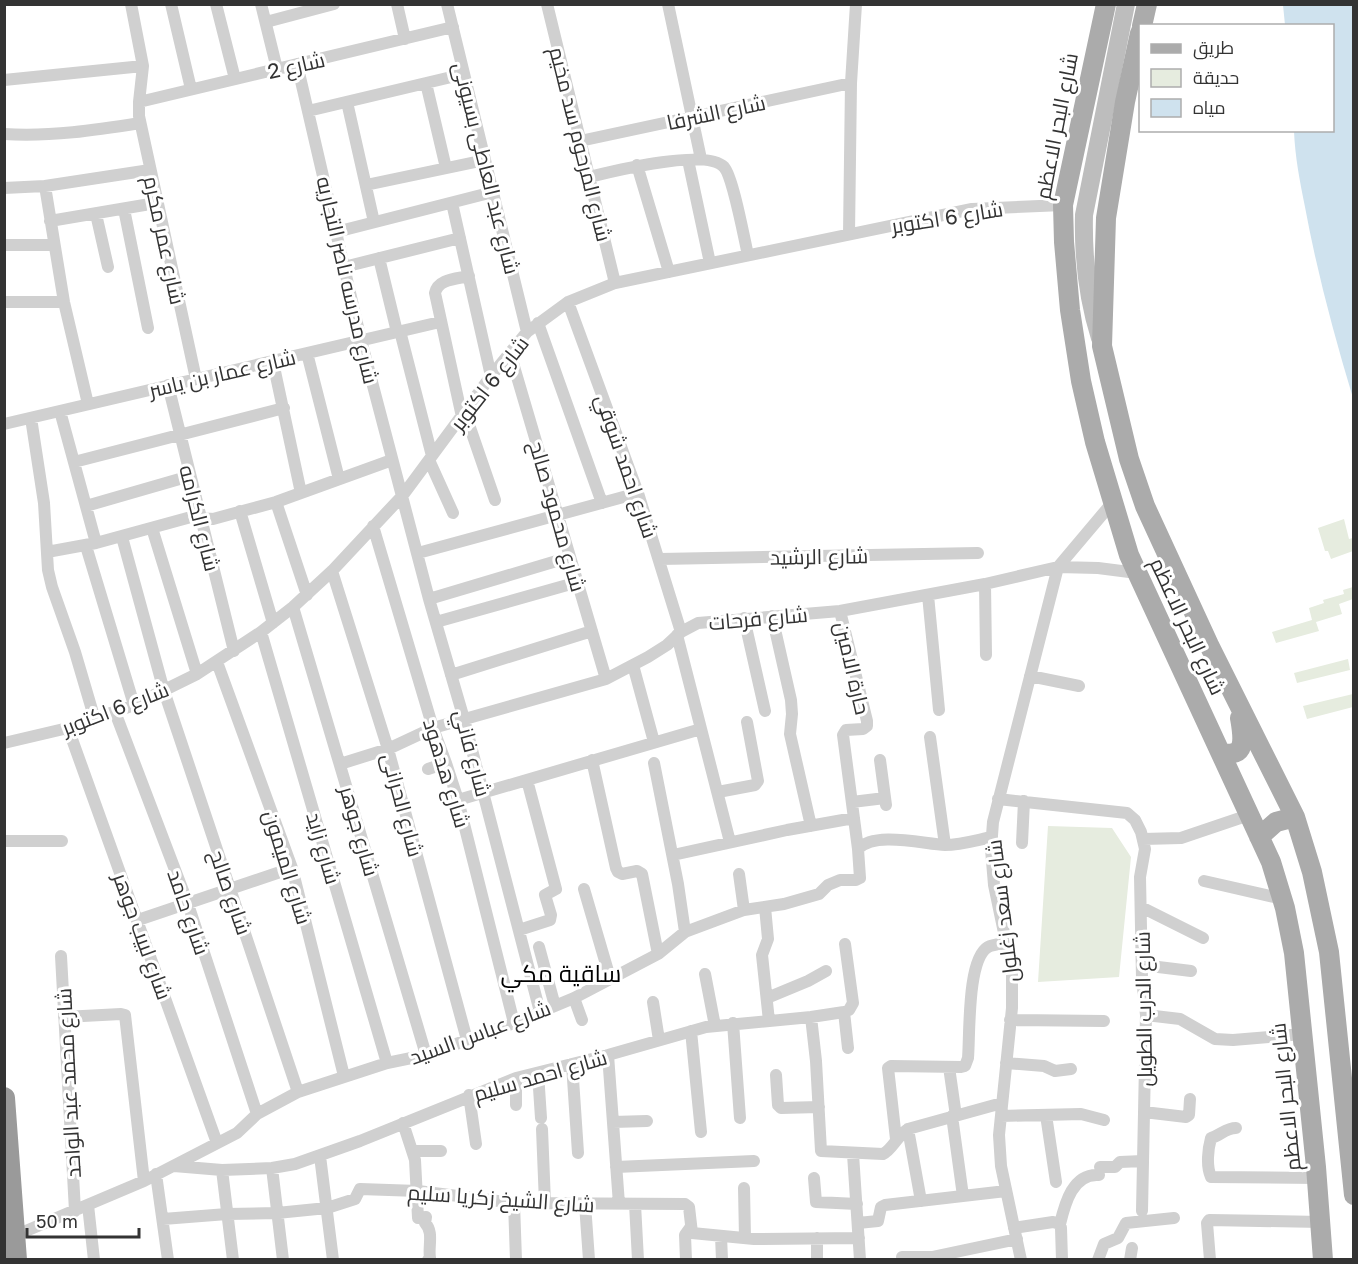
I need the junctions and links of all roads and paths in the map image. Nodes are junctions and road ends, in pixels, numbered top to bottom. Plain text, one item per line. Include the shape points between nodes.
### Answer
1 (131, 4) edge
2 (171, 4) edge
3 (216, 4) edge
4 (261, 4) edge
5 (334, 4) edge
6 (397, 4) edge
7 (447, 4) edge
8 (547, 4) edge
9 (668, 4) edge
10 (856, 4) edge
11 (1106, 4) edge
12 (1126, 4) edge
13 (1147, 4) edge
14 (305, 8) edge
15 (266, 22) junction
16 (1142, 24) edge
17 (453, 27) junction
18 (1139, 38) edge
19 (405, 39) junction
20 (297, 64) junction
21 (144, 66) junction
22 (278, 69) junction
23 (464, 74) junction
24 (235, 79) junction
25 (4, 80) edge
26 (426, 83) junction
27 (851, 83) junction
28 (191, 89) junction
29 (139, 102) junction
30 (347, 102) junction
31 (308, 111) junction
32 (693, 117) junction
33 (140, 123) junction
34 (4, 134) edge
35 (580, 141) junction
36 (485, 160) junction
37 (694, 160) junction
38 (637, 165) junction
39 (446, 168) junction
40 (150, 170) junction
41 (589, 177) junction
42 (366, 185) junction
43 (45, 186) junction
44 (4, 188) edge
45 (493, 192) junction
46 (452, 202) junction
47 (156, 203) junction
48 (1063, 205) junction
49 (124, 209) junction
50 (96, 213) junction
51 (50, 221) junction
52 (374, 222) junction
53 (336, 232) junction
54 (849, 234) junction
55 (460, 238) junction
56 (4, 245) edge
57 (54, 245) junction
58 (748, 255) junction
59 (379, 258) junction
60 (710, 263) junction
61 (108, 267) dead end
62 (344, 267) junction
63 (669, 272) junction
64 (469, 276) junction
65 (615, 283) junction
66 (4, 302) edge
67 (64, 302) junction
68 (568, 302) junction
69 (440, 322) junction
70 (537, 323) junction
71 (148, 328) dead end
72 (398, 331) junction
73 (527, 332) junction
74 (361, 340) junction
75 (1102, 346) junction
76 (307, 353) junction
77 (510, 353) junction
78 (273, 362) junction
79 (491, 376) junction
80 (196, 379) junction
81 (168, 385) junction
82 (88, 404) junction
83 (284, 408) junction
84 (60, 411) junction
85 (464, 415) junction
86 (31, 418) junction
87 (4, 424) edge
88 (180, 435) junction
89 (430, 458) junction
90 (392, 460) junction
91 (74, 462) junction
92 (190, 476) junction
93 (339, 479) junction
94 (301, 493) junction
95 (638, 493) junction
96 (403, 495) junction
97 (495, 500) dead end
98 (276, 502) junction
99 (1112, 502) junction
100 (602, 503) junction
101 (86, 506) junction
102 (240, 512) junction
103 (453, 513) dead end
104 (559, 515) junction
105 (200, 518) junction
106 (373, 526) junction
107 (152, 528) junction
108 (122, 537) junction
109 (91, 544) junction
110 (47, 552) junction
111 (418, 553) junction
112 (978, 553) dead end
113 (570, 557) junction
114 (660, 559) junction
115 (1058, 567) junction
116 (332, 571) junction
117 (1137, 573) junction
118 (578, 582) junction
119 (985, 584) junction
120 (307, 595) junction
121 (928, 595) junction
122 (429, 599) junction
123 (293, 607) junction
124 (840, 611) junction
125 (772, 616) junction
126 (744, 618) junction
127 (436, 622) junction
128 (273, 623) junction
129 (592, 631) junction
130 (261, 632) junction
131 (679, 633) junction
132 (234, 651) junction
133 (986, 655) dead end
134 (217, 662) junction
135 (633, 665) junction
136 (197, 674) junction
137 (451, 675) junction
138 (1030, 676) junction
139 (606, 679) junction
140 (1079, 686) dead end
141 (164, 691) junction
142 (1238, 702) junction
143 (134, 705) junction
144 (939, 710) dead end
145 (765, 711) dead end
146 (115, 712) junction
147 (464, 719) junction
148 (95, 720) junction
149 (747, 722) dead end
150 (68, 729) junction
151 (433, 729) junction
152 (701, 729) junction
153 (930, 737) dead end
154 (654, 742) junction
155 (4, 743) edge
156 (388, 749) junction
157 (1220, 752) junction
158 (592, 760) junction
159 (880, 760) dead end
160 (446, 763) junction
161 (654, 763) dead end
162 (340, 764) junction
163 (428, 769) dead end
164 (527, 780) junction
165 (717, 792) junction
166 (483, 793) junction
167 (998, 799) junction
168 (458, 800) junction
169 (1024, 801) junction
170 (852, 802) junction
171 (1249, 815) junction
172 (1295, 817) junction
173 (854, 818) junction
174 (811, 826) junction
175 (992, 837) junction
176 (1259, 837) junction
177 (1143, 839) junction
178 (4, 841) edge
179 (62, 841) dead end
180 (730, 842) junction
181 (1022, 843) dead end
182 (945, 845) junction
183 (858, 849) junction
184 (673, 855) junction
185 (292, 868) junction
186 (739, 874) dead end
187 (1204, 881) dead end
188 (229, 888) junction
189 (584, 889) dead end
190 (1283, 899) junction
191 (188, 904) junction
192 (765, 907) junction
193 (1141, 907) junction
194 (744, 910) junction
195 (138, 920) junction
196 (519, 930) junction
197 (685, 932) junction
198 (1203, 938) dead end
199 (1007, 943) junction
200 (845, 944) dead end
201 (539, 947) dead end
202 (658, 954) junction
203 (61, 956) dead end
204 (1142, 965) junction
205 (826, 971) dead end
206 (1191, 971) dead end
207 (705, 974) dead end
208 (610, 978) junction
209 (574, 998) junction
210 (767, 998) junction
211 (653, 1002) dead end
212 (555, 1006) junction
213 (844, 1011) junction
214 (540, 1012) junction
215 (1146, 1015) junction
216 (64, 1017) junction
217 (811, 1017) junction
218 (582, 1020) dead end
219 (1010, 1020) junction
220 (769, 1021) junction
221 (1104, 1021) dead end
222 (514, 1023) junction
223 (733, 1023) junction
224 (715, 1026) junction
225 (691, 1031) junction
226 (1303, 1034) junction
227 (467, 1040) junction
228 (659, 1040) junction
229 (848, 1048) dead end
230 (426, 1055) junction
231 (608, 1055) junction
232 (387, 1063) junction
233 (1006, 1063) junction
234 (572, 1064) junction
235 (949, 1067) junction
236 (1071, 1069) dead end
237 (537, 1073) junction
238 (776, 1075) dead end
239 (344, 1076) junction
240 (516, 1078) junction
241 (298, 1092) junction
242 (469, 1095) junction
243 (4, 1098) edge
244 (1190, 1099) dead end
245 (516, 1105) dead end
246 (819, 1107) junction
247 (1001, 1110) junction
248 (1144, 1112) junction
249 (257, 1114) junction
250 (1046, 1115) junction
251 (954, 1116) junction
252 (740, 1118) dead end
253 (1104, 1120) dead end
254 (647, 1121) dead end
255 (613, 1122) junction
256 (404, 1123) junction
257 (1236, 1128) dead end
258 (908, 1129) junction
259 (701, 1132) dead end
260 (896, 1139) junction
261 (217, 1143) junction
262 (476, 1144) dead end
263 (413, 1151) junction
264 (441, 1151) dead end
265 (578, 1153) dead end
266 (854, 1154) junction
267 (320, 1156) junction
268 (754, 1161) dead end
269 (1143, 1161) junction
270 (173, 1166) junction
271 (616, 1167) junction
272 (272, 1168) junction
273 (222, 1170) junction
274 (156, 1174) junction
275 (814, 1178) dead end
276 (1317, 1178) junction
277 (144, 1181) junction
278 (1056, 1182) dead end
279 (744, 1188) dead end
280 (418, 1191) junction
281 (1006, 1191) junction
282 (1353, 1195) edge
283 (963, 1196) junction
284 (921, 1201) junction
285 (514, 1203) junction
286 (545, 1203) junction
287 (585, 1204) junction
288 (619, 1204) junction
289 (635, 1204) junction
290 (857, 1204) junction
291 (88, 1205) junction
292 (327, 1208) junction
293 (75, 1211) junction
294 (1142, 1211) dead end
295 (277, 1213) junction
296 (227, 1214) junction
297 (1174, 1218) dead end
298 (163, 1219) junction
299 (1321, 1222) junction
300 (858, 1223) junction
301 (1059, 1224) junction
302 (690, 1228) junction
303 (1016, 1233) junction
304 (14, 1236) junction
305 (721, 1236) junction
306 (745, 1238) junction
307 (817, 1238) junction
308 (859, 1238) junction
309 (902, 1257) dead end
310 (933, 1258) edge
311 (16, 1260) edge
312 (94, 1260) edge
313 (168, 1260) edge
314 (233, 1260) edge
315 (283, 1260) edge
316 (333, 1260) edge
317 (428, 1260) edge
318 (516, 1260) edge
319 (589, 1260) edge
320 (639, 1260) edge
321 (686, 1260) edge
322 (722, 1260) edge
323 (818, 1260) edge
324 (860, 1260) edge
325 (1021, 1260) edge
326 (1062, 1260) edge
327 (1098, 1260) edge
328 (1210, 1260) edge
329 (1323, 1260) edge

1 - 21 street, شارع عمر مكرم
2 - 28 street
3 - 24 street
4 - 15 street
5 - 14 street
6 - 19 street
7 - 17 street, شارع عبد العاطى بسيونى
8 - 35 street, شارع المرحوم سد مخيم
9 - 32 street
10 - 27 street
11 - 48 main road, شارع البحر الاعظم
12 - 75 street via 1084,215 1086,282
13 - 16 main road
14 - 15 street
15 - 22 street
17 - 19 street, شارع 2
17 - 23 street, شارع عبد العاطى بسيونى
18 - 75 main road, شارع البحر الاعظم via 1106,219
19 - 20 street, شارع 2
20 - 22 street, شارع 2
20 - 31 street, شارع مدرسه ناصر التجاريه
21 - 25 street
21 - 29 street, شارع عمر مكرم
22 - 24 street, شارع 2
23 - 26 street
23 - 36 street, شارع عبد العاطى بسيونى
24 - 28 street, شارع 2
26 - 30 street
26 - 39 street
27 - 32 street, شارع الشرفا
27 - 54 street
28 - 29 street, شارع 2
29 - 33 street, شارع عمر مكرم
30 - 31 street
30 - 42 street
31 - 53 street, شارع مدرسه ناصر التجاريه
32 - 35 street, شارع الشرفا
32 - 37 street
33 - 34 street via 55,134
33 - 40 street, شارع عمر مكرم
35 - 41 street, شارع المرحوم سد مخيم
36 - 39 street
36 - 45 street, شارع عبد العاطى بسيونى
37 - 38 street
37 - 58 street via 716,161 728,173
37 - 60 street
38 - 41 street
38 - 63 street
39 - 42 street
40 - 43 street
40 - 47 street, شارع عمر مكرم
41 - 65 street, شارع المرحوم سد مخيم
42 - 52 street
43 - 44 street
43 - 51 street
45 - 46 street
45 - 73 street, شارع عبد العاطى بسيونى
46 - 52 street
46 - 55 street
47 - 49 street
47 - 80 street, شارع عمر مكرم
48 - 54 street, شارع 6 اكتوبر via 972,209
48 - 99 main road, شارع البحر الاعظم via 1070,310 1081,381
49 - 50 street
49 - 71 street
50 - 51 street
50 - 61 street
51 - 57 street
52 - 53 street
53 - 62 street, شارع مدرسه ناصر التجاريه
54 - 58 street, شارع 6 اكتوبر
55 - 59 street
55 - 64 street
56 - 57 street
57 - 67 street
58 - 60 street, شارع 6 اكتوبر
59 - 62 street
59 - 72 street
60 - 63 street, شارع 6 اكتوبر
62 - 74 street, شارع مدرسه ناصر التجاريه
63 - 65 street, شارع 6 اكتوبر
64 - 69 street via 436,287
64 - 79 street
65 - 68 street, شارع 6 اكتوبر
66 - 67 street
67 - 82 street
68 - 70 street, شارع 6 اكتوبر
68 - 95 street, شارع احمد شوقي
69 - 72 street, شارع عمار بن ياسر
69 - 85 street
70 - 73 street, شارع 6 اكتوبر
70 - 100 street
72 - 74 street, شارع عمار بن ياسر
72 - 89 street
73 - 77 street, شارع 6 اكتوبر
74 - 76 street, شارع عمار بن ياسر
74 - 90 street, شارع مدرسه ناصر التجاريه
75 - 142 main road, شارع البحر الاعظم via 1129,459 1145,506
76 - 78 street, شارع عمار بن ياسر
76 - 93 street
77 - 79 street, شارع 6 اكتوبر
77 - 104 street, شارع محمود صالح
78 - 80 street, شارع عمار بن ياسر
78 - 83 street
79 - 85 street, شارع 6 اكتوبر
80 - 81 street, شارع عمار بن ياسر
81 - 82 street, شارع عمار بن ياسر
81 - 88 street, شارع الكرامه
82 - 84 street, شارع عمار بن ياسر
83 - 88 street
83 - 94 street
84 - 86 street, شارع عمار بن ياسر
84 - 91 street
85 - 89 street, شارع 6 اكتوبر
85 - 97 street
86 - 87 street, شارع عمار بن ياسر
86 - 110 street
88 - 91 street
88 - 92 street, شارع الكرامه
89 - 96 street, شارع 6 اكتوبر
89 - 103 street
90 - 93 street
90 - 96 street, شارع مدرسه ناصر التجاريه
91 - 101 street
92 - 101 street
92 - 105 street, شارع الكرامه
93 - 94 street
94 - 98 street
95 - 100 street
95 - 114 street, شارع احمد شوقي
96 - 106 street, شارع 6 اكتوبر
96 - 111 street, شارع فاني
98 - 102 street
98 - 120 street
99 - 115 street
99 - 117 main road, شارع البحر الاعظم
100 - 104 street
101 - 109 street
102 - 105 street via 208,520
102 - 128 street
104 - 111 street
104 - 113 street, شارع محمود صالح
105 - 107 street
105 - 132 street, شارع الكرامه
106 - 116 street, شارع 6 اكتوبر
106 - 151 street, شارع هدهود
107 - 108 street
107 - 136 street
108 - 109 street
108 - 141 street, شارع صالح
109 - 110 street
109 - 143 street
110 - 148 street via 52,587
111 - 122 street, شارع فاني
112 - 114 street, شارع الرشيد
113 - 118 street, شارع محمود صالح
113 - 122 street
114 - 131 street, شارع احمد شوقي
115 - 117 street, شارع فرحات
115 - 119 street, شارع فرحات
115 - 138 street, شارع سعد زغلول
116 - 120 street, شارع 6 اكتوبر
116 - 156 street, شارع الحرانى
117 - 157 main road, شارع البحر الاعظم
118 - 127 street
118 - 129 street, شارع محمود صالح
119 - 121 street, شارع فرحات
119 - 133 street
120 - 123 street, شارع 6 اكتوبر
121 - 124 street, شارع فرحات
121 - 144 street
122 - 127 street, شارع فاني
123 - 128 street, شارع 6 اكتوبر
123 - 162 street, شارع جوهر
124 - 125 street, شارع فرحات
124 - 170 street, حارة الامين via 867,721 863,729 843,732
125 - 126 street, شارع فرحات
125 - 174 street via 791,700 789,734
126 - 131 street, شارع فرحات via 698,623
126 - 145 street
127 - 137 street, شارع فاني
128 - 130 street, شارع 6 اكتوبر
129 - 137 street
129 - 139 street, شارع محمود صالح
130 - 132 street, شارع 6 اكتوبر
130 - 232 street, شارع زايد
131 - 135 street, شارع فرحات
131 - 152 street, شارع احمد شوقي
132 - 134 street, شارع 6 اكتوبر
134 - 136 street, شارع 6 اكتوبر
134 - 185 street, شارع الميمون
135 - 139 street, شارع فرحات
135 - 154 street
136 - 141 street, شارع 6 اكتوبر
137 - 147 street, شارع فاني
138 - 140 street
138 - 167 street, شارع سعد زغلول
139 - 147 street, شارع فرحات
141 - 143 street, شارع 6 اكتوبر
141 - 188 street, شارع صالح
142 - 157 main road via 1243,743 1229,755
142 - 172 main road, شارع البحر الاعظم
143 - 146 street, شارع 6 اكتوبر
146 - 148 street, شارع 6 اكتوبر
146 - 191 street, شارع حامد
147 - 151 street, شارع فرحات
147 - 166 street, شارع فاني
148 - 150 street, شارع 6 اكتوبر
149 - 165 street via 758,781 755,785
150 - 155 street, شارع 6 اكتوبر
150 - 195 street, شارع لبيب جوهر
151 - 156 street, شارع فرحات
151 - 160 street, شارع هدهود
152 - 154 street
152 - 165 street, شارع احمد شوقي
153 - 182 street
154 - 158 street
156 - 162 street, شارع فرحات
156 - 227 street, شارع الحرانى
157 - 171 main road, شارع البحر الاعظم
158 - 164 street
158 - 202 street via 616,867 622,874 637,870 642,874
159 - 170 street via 885,802
160 - 163 street
160 - 168 street, شارع هدهود
161 - 184 street
162 - 230 street, شارع جوهر
164 - 166 street
164 - 196 street via 555,889 545,895 550,920
165 - 180 street, شارع احمد شوقي
166 - 168 street
166 - 196 street, شارع فاني
167 - 169 street
167 - 175 street, شارع سعد زغلول
168 - 222 street, شارع هدهود
169 - 177 street via 1127,813 1135,820
169 - 181 street
170 - 173 street, حارة الامين
171 - 176 main road, شارع البحر الاعظم
171 - 177 street via 1180,838
172 - 176 main road via 1276,822
172 - 282 main road, شارع البحر الاعظم via 1312,872 1329,952
173 - 174 street
173 - 183 street, حارة الامين
174 - 180 street
175 - 182 street
175 - 199 street, شارع سعد زغلول via 994,885
176 - 190 main road, شارع البحر الاعظم
177 - 193 street, شارع الدرب الطويل
178 - 179 street
180 - 184 street
182 - 183 street via 895,839 865,844
183 - 192 street, شارع عباس السيد via 860,878 840,880 819,894
184 - 197 street
185 - 188 street
185 - 239 street, شارع الميمون
186 - 194 street
187 - 190 street
188 - 191 street
188 - 241 street, شارع صالح
189 - 208 street
190 - 226 main road, شارع البحر الاعظم
191 - 195 street
191 - 249 street, شارع حامد
192 - 194 street, شارع عباس السيد
192 - 210 street via 768,939 762,955
193 - 198 street
193 - 204 street, شارع الدرب الطويل
194 - 197 street, شارع عباس السيد
195 - 261 street, شارع لبيب جوهر
196 - 214 street, شارع فاني
197 - 202 street, شارع عباس السيد
199 - 219 street, شارع سعد زغلول via 1012,971
199 - 235 street via 988,947 977,960 967,1062 961,1067
200 - 213 street via 853,1003
201 - 212 street
202 - 208 street, شارع عباس السيد
203 - 216 street, شارع محمد عبد الواحد
204 - 206 street
204 - 215 street, شارع الدرب الطويل
205 - 210 street
207 - 224 street
208 - 209 street, شارع عباس السيد
209 - 212 street, شارع عباس السيد
209 - 218 street
210 - 220 street
211 - 228 street
212 - 214 street, شارع عباس السيد
213 - 217 street, شارع احمد سليم
213 - 229 street
214 - 222 street, شارع عباس السيد
215 - 226 street via 1180,1019 1215,1039
215 - 248 street, شارع الدرب الطويل
216 - 277 street via 125,1015
216 - 293 street, شارع محمد عبد الواحد
217 - 220 street, شارع احمد سليم
217 - 246 street
219 - 221 street
219 - 233 street, شارع سعد زغلول
220 - 223 street, شارع احمد سليم
222 - 227 street, شارع عباس السيد
223 - 224 street, شارع احمد سليم
223 - 252 street
224 - 225 street, شارع احمد سليم
225 - 228 street, شارع احمد سليم
225 - 259 street
226 - 276 main road, شارع البحر الاعظم
227 - 230 street, شارع عباس السيد
228 - 231 street, شارع احمد سليم
230 - 232 street, شارع عباس السيد
231 - 234 street, شارع احمد سليم
231 - 255 street
232 - 239 street, شارع عباس السيد
233 - 236 street via 1044,1066 1055,1071
233 - 247 street, شارع سعد زغلول
234 - 237 street, شارع احمد سليم
234 - 265 street
235 - 251 street
235 - 260 street via 891,1066 888,1070
237 - 240 street, شارع احمد سليم
237 - 286 street
238 - 246 street via 781,1108
239 - 241 street, شارع عباس السيد
240 - 242 street, شارع احمد سليم
240 - 245 street
241 - 249 street, شارع عباس السيد
242 - 256 street, شارع احمد سليم
242 - 262 street
243 - 304 highway
244 - 248 street via 1189,1115 1185,1117
246 - 266 street via 821,1150
247 - 250 street
247 - 251 street
247 - 281 street, شارع سعد زغلول via 999,1135
248 - 269 street, شارع الدرب الطويل
249 - 261 street, شارع عباس السيد via 237,1133
250 - 253 street via 1089,1114
250 - 278 street
251 - 258 street
251 - 283 street
254 - 255 street
255 - 271 street
256 - 263 street
256 - 267 street, شارع احمد سليم
257 - 276 street via 1211,1138 1211,1177
258 - 260 street
258 - 284 street
260 - 266 street via 883,1154
261 - 270 street, شارع عباس السيد
263 - 264 street
263 - 280 street
266 - 290 street
267 - 272 street, شارع احمد سليم
267 - 292 street
268 - 271 street
269 - 294 street, شارع الدرب الطويل
269 - 301 street via 1120,1162 1079,1179 1065,1203
270 - 273 street, شارع احمد سليم
270 - 274 street, شارع عباس السيد
271 - 288 street
272 - 273 street, شارع احمد سليم
272 - 295 street
273 - 296 street
274 - 277 street, شارع عباس السيد
274 - 298 street
275 - 290 street via 816,1202
276 - 299 main road, شارع البحر الاعظم
277 - 291 street, شارع عباس السيد
279 - 306 street
280 - 285 street, شارع الشيخ زكريا سليم
280 - 292 street, شارع الشيخ زكريا سليم via 360,1189 355,1199
280 - 317 street via 418,1218 426,1217 431,1234
281 - 283 street
281 - 303 street, شارع سعد زغلول
283 - 284 street
284 - 300 street via 885,1205 878,1221
285 - 286 street, شارع الشيخ زكريا سليم
285 - 318 street
286 - 287 street, شارع الشيخ زكريا سليم
287 - 288 street, شارع الشيخ زكريا سليم
287 - 319 street
288 - 289 street, شارع الشيخ زكريا سليم
289 - 302 street, شارع الشيخ زكريا سليم via 688,1205
289 - 320 street
290 - 300 street
291 - 293 street, شارع عباس السيد
291 - 312 street
292 - 295 street, شارع الشيخ زكريا سليم
292 - 316 street
293 - 304 street, شارع عباس السيد
295 - 296 street, شارع الشيخ زكريا سليم
295 - 315 street
296 - 298 street, شارع الشيخ زكريا سليم
296 - 314 street
297 - 327 street via 1126,1223 1119,1238 1104,1244
298 - 313 street
299 - 328 street via 1209,1220
299 - 329 main road, شارع البحر الاعظم
300 - 308 street
301 - 303 street via 1053,1222
301 - 326 street
302 - 305 street via 692,1233
302 - 321 street via 685,1234
303 - 310 street
303 - 325 street, شارع سعد زغلول
304 - 311 highway
305 - 306 street
305 - 322 street
306 - 307 street
307 - 308 street
307 - 323 street
308 - 324 street
309 - 310 street

